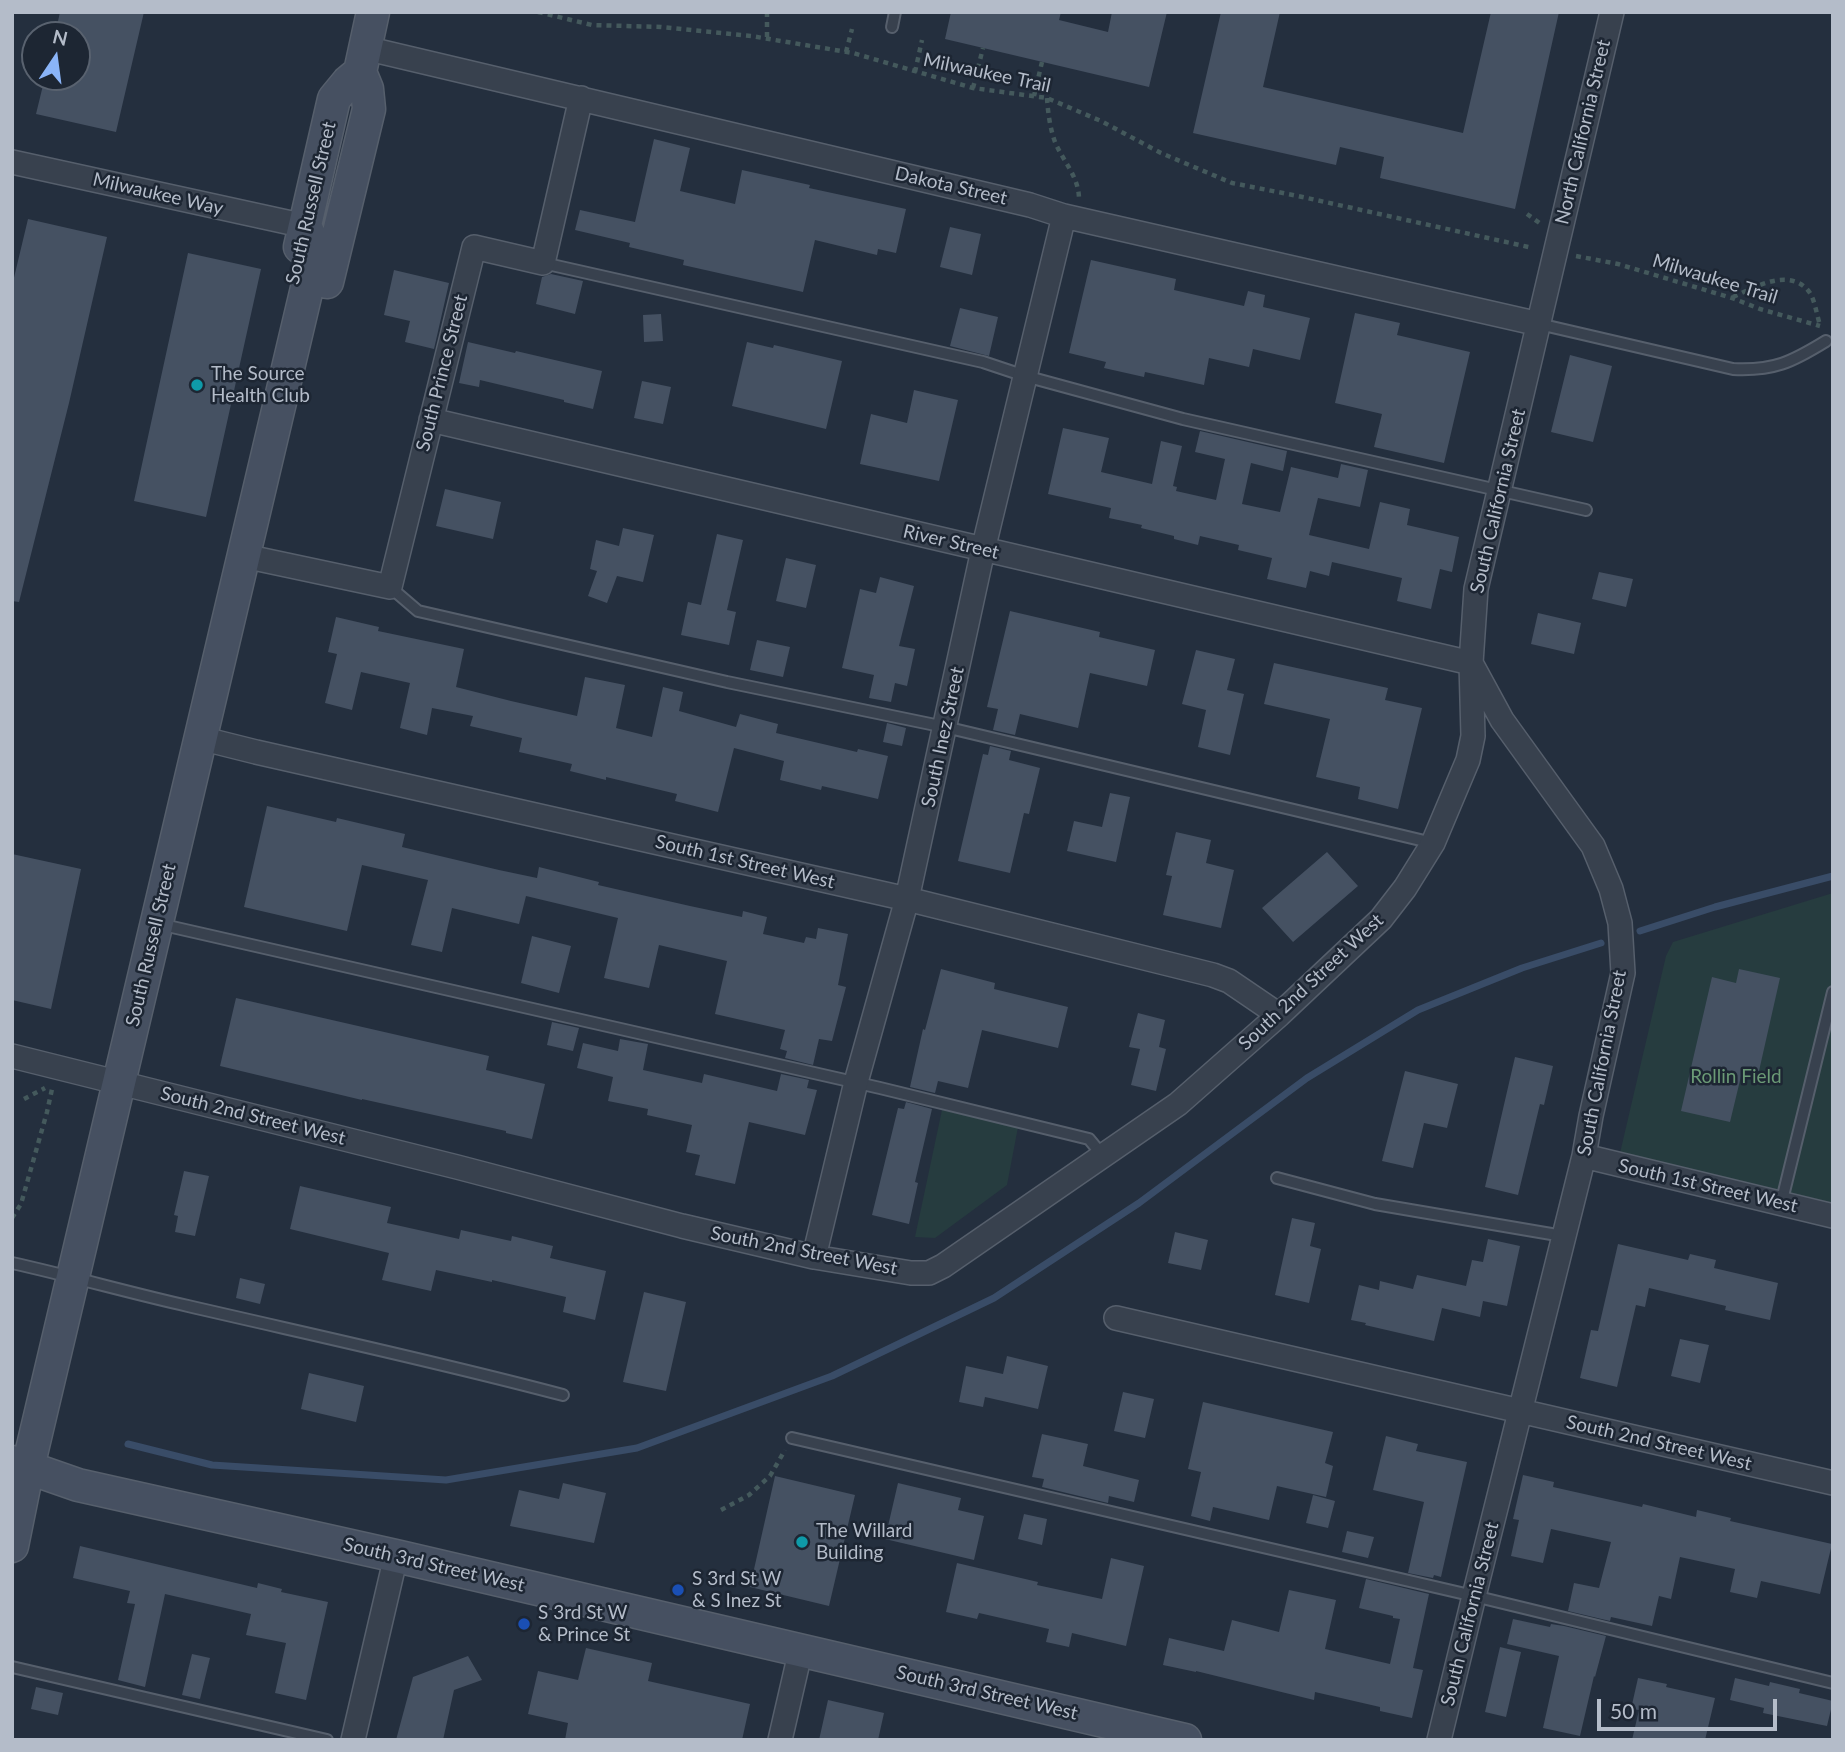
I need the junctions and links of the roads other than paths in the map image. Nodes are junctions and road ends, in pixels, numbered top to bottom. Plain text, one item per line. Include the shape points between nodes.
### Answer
1 (373, 12) edge
2 (895, 12) edge
3 (1612, 12) edge
4 (892, 27) dead end
5 (362, 60) junction
6 (581, 98) junction
7 (12, 162) edge
8 (1072, 208) junction
9 (304, 226) junction
10 (1555, 252) joint
11 (542, 263) junction
12 (1539, 324) junction
13 (1826, 341) road end
14 (294, 345) junction
15 (1026, 376) junction
16 (431, 420) junction
17 (1499, 491) junction
18 (1586, 510) dead end
19 (983, 550) junction
20 (244, 556) junction
21 (390, 587) junction
22 (1471, 663) junction
23 (945, 727) junction
24 (200, 738) junction
25 (1433, 843) junction
26 (907, 899) junction
27 (156, 923) junction
28 (1833, 992) edge
29 (1279, 1015) junction
30 (12, 1056) edge
31 (119, 1082) junction
32 (856, 1082) junction
33 (1103, 1156) junction
34 (1584, 1156) junction
35 (1277, 1178) dead end
36 (1781, 1204) junction
37 (1833, 1216) edge
38 (1563, 1236) junction
39 (814, 1257) junction
40 (12, 1263) edge
41 (73, 1276) junction
42 (1116, 1318) dead end
43 (563, 1395) dead end
44 (1521, 1411) junction
45 (792, 1438) road end
46 (20, 1465) edge
47 (1833, 1483) edge
48 (12, 1546) edge
49 (396, 1556) junction
50 (1474, 1596) junction
51 (801, 1649) junction
52 (12, 1667) edge
53 (1833, 1683) edge
54 (327, 1740) edge
55 (353, 1740) edge
56 (780, 1740) edge
57 (1185, 1740) edge
58 (1439, 1740) edge

1 - 5 main road
2 - 4 lane
3 - 10 street, North California Street
5 - 6 street, Dakota Street
5 - 9 main road, South Russell Street via 334,99
5 - 14 main road, South Russell Street via 369,109 325,289
6 - 8 street, Dakota Street via 1030,205
6 - 11 street
7 - 9 street, Milwaukee Way
8 - 12 street, Dakota Street
8 - 15 street, South Inez Street
9 - 14 main road, South Russell Street via 288,313
10 - 12 street, South California Street
11 - 15 lane via 983,362
11 - 16 street, South Prince Street via 474,247
12 - 13 lane via 1733,369 1758,370 1796,359
12 - 17 street, South California Street
14 - 20 main road, South Russell Street
15 - 17 lane via 1183,419
15 - 19 street, South Inez Street
16 - 19 street, River Street
16 - 21 street, South Prince Street
17 - 18 lane
17 - 22 street, South California Street via 1476,589
19 - 22 street, River Street
19 - 23 street, South Inez Street
20 - 21 street
20 - 24 main road, South Russell Street
21 - 23 lane via 418,611
22 - 25 street, South 2nd Street West via 1473,736 1468,760
22 - 34 street, South California Street via 1502,720 1593,846 1620,923 1623,973
23 - 25 lane
23 - 26 street, South Inez Street
24 - 26 street, South 1st Street West
24 - 27 main road, South Russell Street
25 - 29 street, South 2nd Street West via 1381,919
26 - 29 street, South 1st Street West via 1213,975
26 - 32 street, South Inez Street
27 - 31 main road, South Russell Street
27 - 32 lane
28 - 36 lane
29 - 33 street, South 2nd Street West via 1178,1104
30 - 31 street, South 2nd Street West
31 - 39 street, South 2nd Street West
31 - 41 main road, South Russell Street
32 - 33 lane via 1089,1139
32 - 39 street, South Inez Street
33 - 39 street, South 2nd Street West via 929,1273
34 - 36 street, South 1st Street West
34 - 38 street, South California Street
35 - 38 lane via 1375,1204
36 - 37 street, South 1st Street West
38 - 44 street, South California Street
40 - 41 lane
41 - 43 lane
41 - 46 main road, South Russell Street
42 - 44 street, South 2nd Street West
44 - 47 street, South 2nd Street West
44 - 50 street, South California Street
45 - 50 lane
46 - 48 main road, South Russell Street
46 - 49 main road, South 3rd Street West via 78,1485
49 - 51 main road, South 3rd Street West
49 - 55 street
50 - 53 lane
50 - 58 street, South California Street
51 - 56 street
51 - 57 main road, South 3rd Street West
52 - 54 lane

